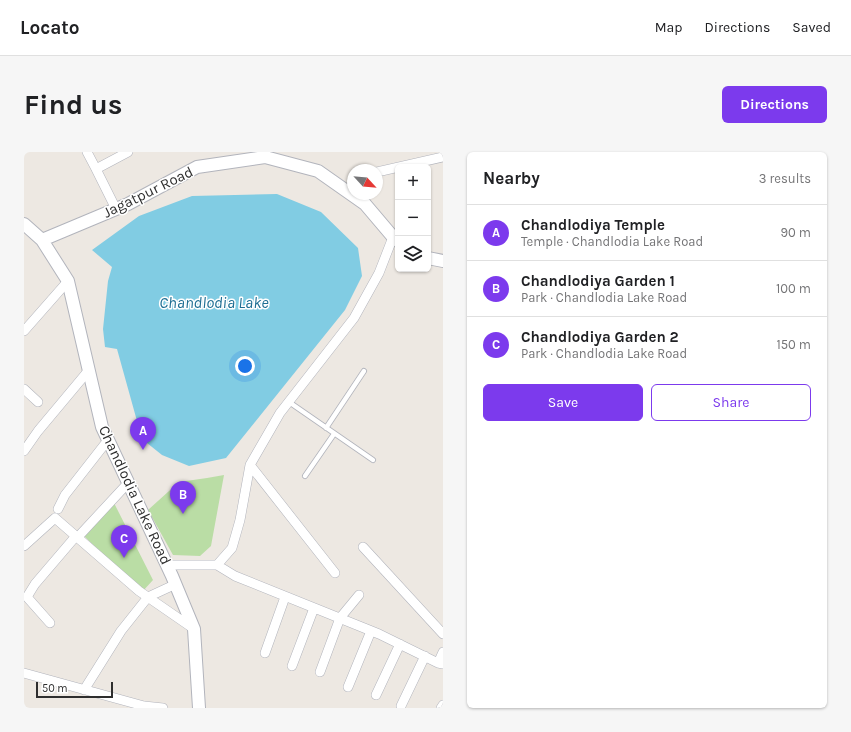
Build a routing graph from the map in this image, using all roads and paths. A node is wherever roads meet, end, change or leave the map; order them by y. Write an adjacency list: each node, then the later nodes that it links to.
1 (87, 152): 5 (street)
2 (128, 152): 5 (street)
3 (263, 155): 7 (street, Jagatpur Road); 9 (street, Jagatpur Road)
4 (443, 157): 6 (street)
5 (96, 169): 9 (street)
6 (383, 171)
7 (347, 187)
8 (361, 200): 11 (street, Jagatpur Road)
9 (116, 208): 12 (street, Jagatpur Road)
10 (24, 224): 12 (street)
11 (395, 238)
12 (42, 240): 16 (street, Chandlodia Lake Road)
13 (395, 241): 22 (street)
14 (431, 259): 15 (street)
15 (443, 261)
16 (68, 281): 17 (street); 18 (street, Chandlodia Lake Road)
17 (24, 331)
18 (89, 370): 25 (street, Chandlodia Lake Road); 26 (street)
19 (364, 371): 23 (lane)
20 (24, 389): 21 (street)
21 (38, 402)
22 (289, 402): 23 (lane); 28 (street)
23 (326, 428): 24 (lane)
24 (334, 434): 27 (lane); 29 (lane)
25 (108, 440): 30 (street, Chandlodia Lake Road); 31 (street)
26 (24, 451)
27 (373, 460)
28 (250, 465): 36 (street); 37 (street)
29 (305, 476)
30 (128, 482): 32 (street); 35 (street, Chandlodia Lake Road)
31 (58, 509)
32 (76, 537): 33 (street); 40 (street); 44 (street)
33 (24, 546)
34 (363, 547): 47 (street)
35 (167, 565): 36 (street); 38 (street, Chandlodia Lake Road)
36 (217, 565): 41 (street)
37 (335, 572)
38 (176, 584): 40 (street); 45 (street, Chandlodia Lake Road)
39 (359, 595): 43 (street)
40 (148, 597): 45 (street); 57 (street)
41 (285, 597): 42 (street); 50 (street)
42 (314, 608): 43 (street); 53 (street)
43 (340, 618): 46 (street); 54 (street)
44 (50, 623)
45 (194, 629): 62 (street, Chandlodia Lake Road)
46 (371, 631): 48 (street); 56 (street)
47 (443, 634)
48 (400, 644): 51 (street); 58 (street)
49 (443, 652): 52 (street)
50 (265, 653)
51 (425, 656): 52 (street); 60 (street)
52 (440, 663)
53 (292, 666)
54 (320, 672)
55 (24, 673): 57 (street)
56 (348, 687)
57 (84, 690): 61 (street)
58 (376, 695)
59 (443, 705): 63 (street)
60 (401, 706)
61 (163, 708)
62 (199, 708)
63 (441, 708)

